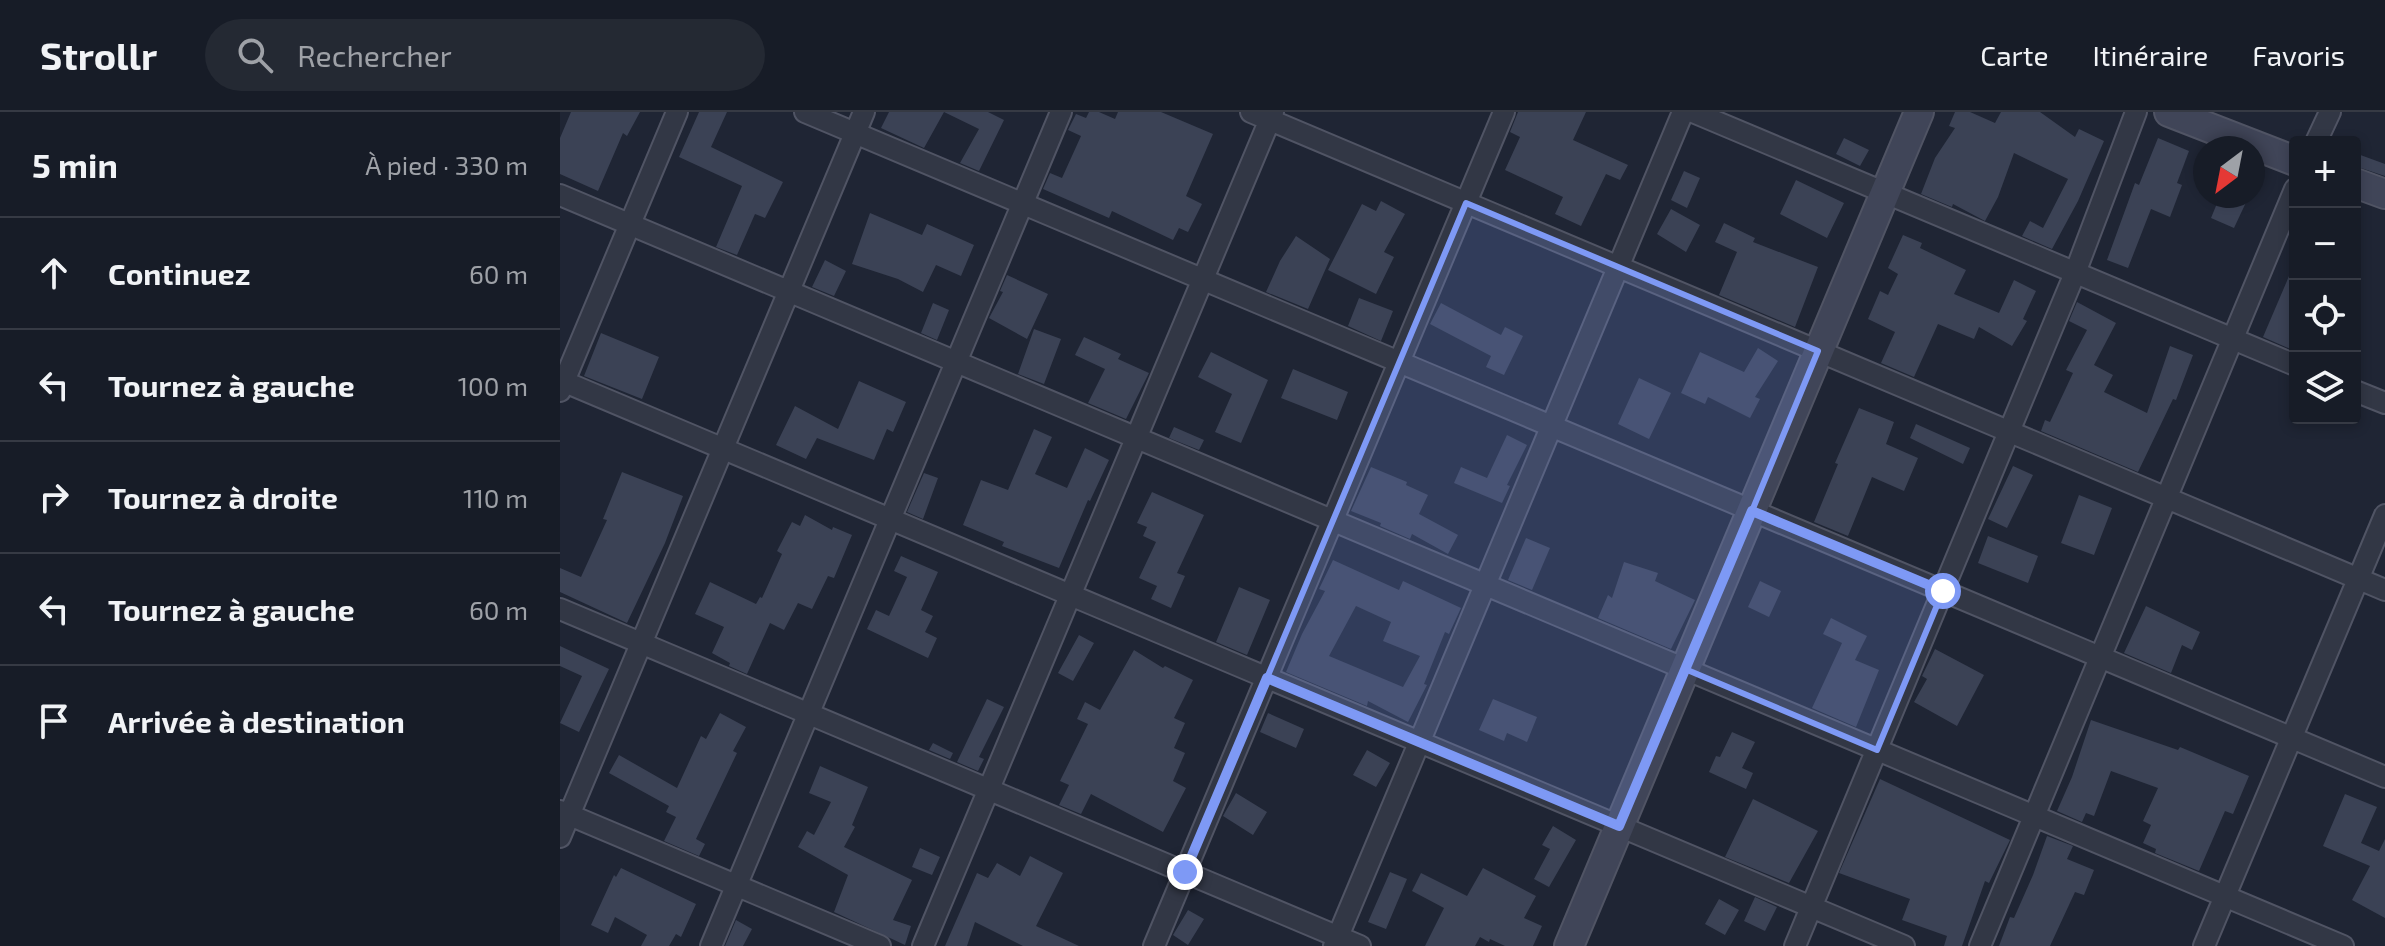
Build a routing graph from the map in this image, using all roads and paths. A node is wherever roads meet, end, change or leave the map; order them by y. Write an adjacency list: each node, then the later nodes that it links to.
1 (677, 112): 23 (street)
2 (805, 112): 13 (street)
3 (864, 112): 13 (street)
4 (1061, 112): 21 (street)
5 (1504, 112): 20 (street)
6 (1683, 112): 24 (street)
7 (1693, 112): 17 (street)
8 (1919, 112): 17 (main road)
9 (2136, 112): 25 (street)
10 (2169, 112): 15 (main road)
11 (2330, 112): 14 (street)
12 (1264, 115): 20 (street); 26 (street)
13 (855, 133): 21 (street); 27 (street)
14 (2319, 136)
15 (2289, 159)
16 (2361, 185): 18 (main road)
17 (1885, 193): 25 (street); 29 (main road)
18 (2385, 194)
19 (560, 195): 23 (street)
20 (1466, 203): 24 (street); 31 (street)
21 (1022, 204): 26 (street); 30 (street)
22 (2289, 204): 28 (street)
23 (630, 225): 27 (street); 33 (street)
24 (1619, 267): 29 (street); 36 (street)
25 (2075, 273): 28 (street); 37 (street)
26 (1203, 279): 31 (street); 38 (street)
27 (789, 291): 30 (street); 39 (street)
28 (2234, 340): 32 (street); 40 (street)
29 (1818, 351): 37 (street); 41 (main road)
30 (956, 362): 38 (street); 43 (street)
31 (1399, 362): 36 (street); 44 (street)
32 (2289, 363)
33 (561, 384): 39 (street)
34 (2361, 393): 35 (street)
35 (2385, 403)
36 (1551, 426): 41 (street); 46 (street)
37 (2009, 431): 40 (street); 48 (street)
38 (1136, 438): 44 (street); 49 (street)
39 (723, 448): 43 (street); 51 (street)
40 (2168, 498): 45 (street); 52 (street)
41 (1752, 511): 48 (street); 53 (main road)
42 (2385, 515): 45 (street)
43 (890, 519): 49 (street); 55 (street)
44 (1332, 520): 46 (street); 54 (street)
45 (2358, 579): 47 (street); 56 (street)
46 (1485, 585): 53 (street); 57 (street)
47 (2385, 590)
48 (1943, 591): 52 (street); 58 (street)
49 (1070, 595): 54 (street); 60 (street)
50 (560, 609): 51 (street)
51 (642, 643): 55 (street); 61 (street)
52 (2101, 658): 56 (street); 62 (street)
53 (1685, 669): 58 (street); 63 (main road)
54 (1267, 678): 57 (street); 65 (street)
55 (808, 713): 60 (street); 66 (street)
56 (2292, 738): 59 (street); 67 (street)
57 (1420, 742): 63 (street); 69 (street)
58 (1877, 750): 62 (street); 68 (street)
59 (2385, 777)
60 (989, 789): 65 (street); 72 (street)
61 (565, 813): 64 (street); 66 (street)
62 (2035, 816): 67 (street); 78 (street)
63 (1619, 826): 68 (street); 75 (main road)
64 (560, 837)
65 (1185, 872): 69 (street); 73 (street)
66 (736, 886): 70 (street); 71 (street)
67 (2225, 896): 79 (street); 80 (street)
68 (1811, 907): 76 (street); 77 (street)
69 (1336, 941): 74 (street)
70 (711, 946)
71 (880, 946)
72 (923, 946)
73 (1154, 946)
74 (1360, 946)
75 (1569, 946)
76 (1795, 946)
77 (1904, 946)
78 (1980, 946)
79 (2204, 946)
80 (2343, 946)

